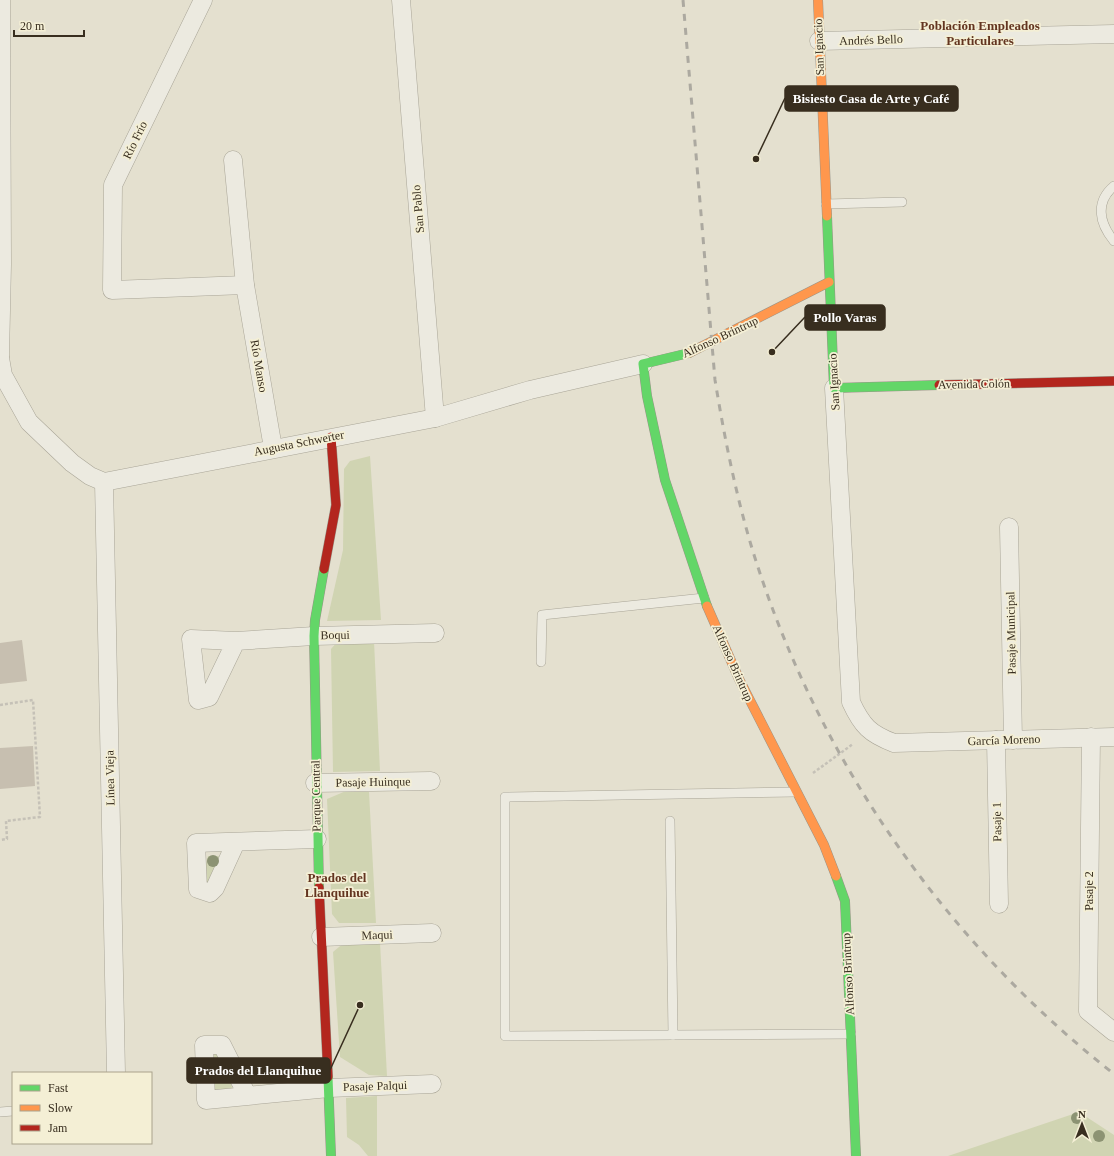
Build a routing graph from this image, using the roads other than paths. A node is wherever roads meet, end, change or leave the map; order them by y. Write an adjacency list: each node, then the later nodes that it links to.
1 (1, 0): 15 (street)
2 (203, 0): 13 (street, Río Frío)
3 (401, 0): 18 (street, San Pablo)
4 (818, 0): 6 (street, San Ignacio)
5 (1114, 34): 6 (street, Andrés Bello)
6 (819, 41): 10 (street, San Ignacio)
7 (233, 160): 13 (street, Río Manso)
8 (1114, 186): 11 (lane)
9 (902, 202): 10 (lane)
10 (826, 204): 12 (street, San Ignacio)
11 (1114, 241)
12 (829, 282): 14 (street, Alfonso Brintrup); 17 (street, San Ignacio)
13 (245, 285): 20 (street, Río Manso)
14 (643, 364): 18 (street, Augusta Schwerter); 23 (street, Alfonso Brintrup)
15 (1, 366): 21 (street)
16 (1114, 381): 17 (street, Avenida Colón)
17 (834, 388): 31 (street, San Ignacio)
18 (435, 418): 19 (street, Augusta Schwerter)
19 (331, 437): 20 (street, Augusta Schwerter); 25 (street, Parque Central)
20 (273, 448): 21 (street, Augusta Schwerter)
21 (104, 482): 44 (street, Línea Vieja)
22 (1009, 527): 30 (street, Pasaje Municipal)
23 (704, 598): 27 (lane); 34 (street, Alfonso Brintrup)
24 (435, 633): 25 (street, Boqui)
25 (314, 636): 26 (street, Boqui); 33 (street, Parque Central)
26 (236, 641)
27 (541, 662)
28 (1091, 737): 29 (street, García Moreno); 30 (street, García Moreno); 41 (street, Pasaje 2)
29 (1114, 737)
30 (1004, 740): 31 (street, García Moreno); 38 (street, Pasaje 1)
31 (894, 743)
32 (431, 782): 33 (street, Pasaje Huinque)
33 (316, 783): 36 (street, Parque Central)
34 (795, 789): 42 (street, Alfonso Brintrup); 43 (lane)
35 (670, 821): 43 (lane)
36 (317, 839): 37 (street); 40 (street, Parque Central)
37 (236, 842)
38 (999, 904)
39 (432, 933): 40 (street, Maqui)
40 (321, 937): 46 (street, Parque Central)
41 (1114, 1032)
42 (851, 1034): 43 (lane); 51 (street, Alfonso Brintrup)
43 (673, 1035)
44 (116, 1072)
45 (432, 1084): 46 (street, Pasaje Palqui)
46 (329, 1088): 47 (street, Pasaje Palqui); 50 (street, Parque Central)
47 (247, 1095)
48 (12, 1111): 49 (lane)
49 (0, 1112)
50 (331, 1156)
51 (856, 1156)

